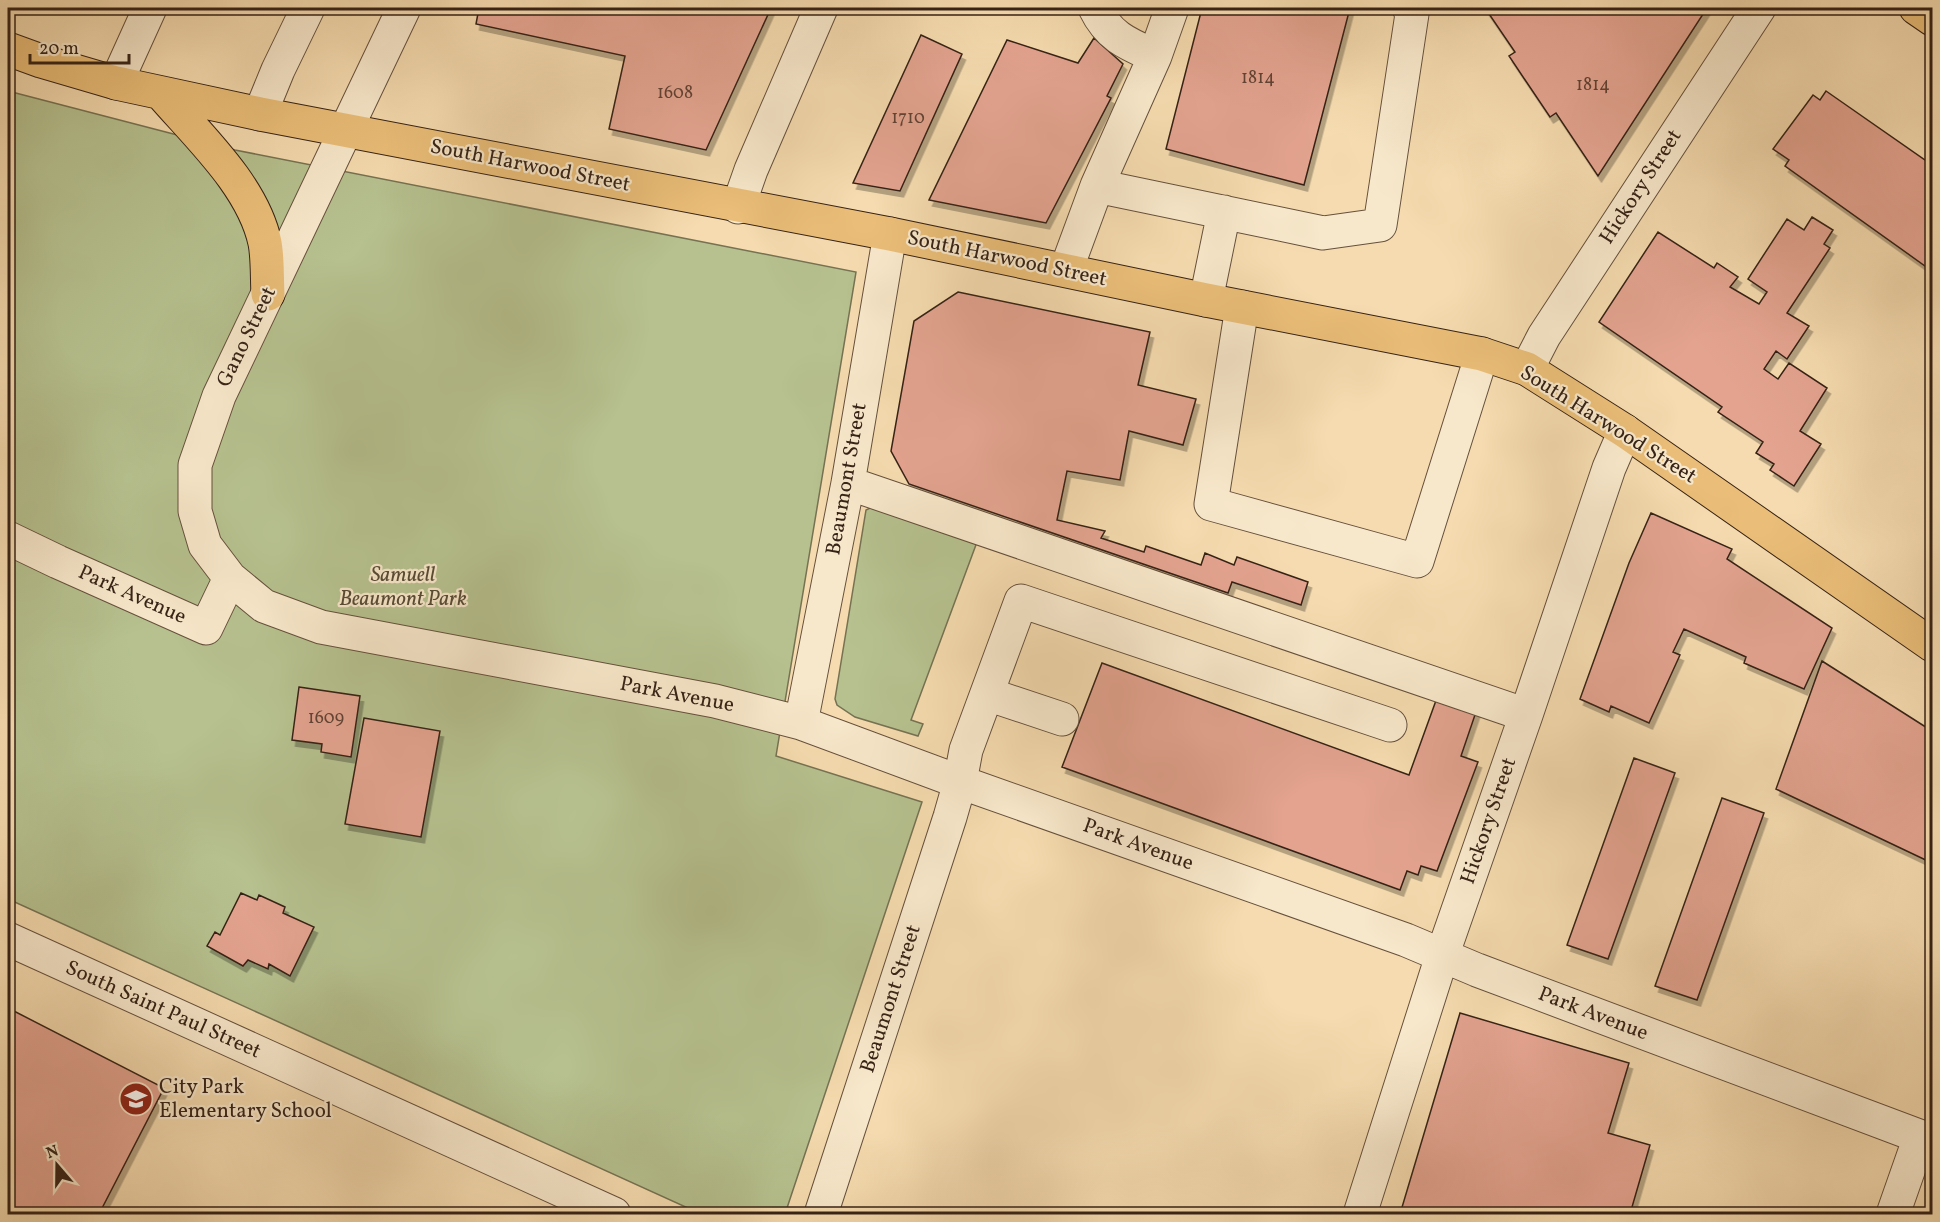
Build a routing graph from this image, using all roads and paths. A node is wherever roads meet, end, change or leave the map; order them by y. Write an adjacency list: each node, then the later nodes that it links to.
1 (150, 8): 13 (street)
2 (308, 8): 15 (street)
3 (404, 8): 16 (street, Gano Street)
4 (821, 8): 18 (street)
5 (1095, 8): 12 (street)
6 (1172, 8): 12 (street)
7 (1408, 8): 19 (street)
8 (1759, 8): 26 (street, Hickory Street)
9 (1916, 8): 10 (main road)
10 (1932, 19)
11 (8, 49): 13 (main road, South Harwood Street)
12 (1155, 56): 17 (street)
13 (116, 83): 14 (main road, South Harwood Street)
14 (161, 93): 15 (main road, South Harwood Street); 22 (main road)
15 (260, 114): 16 (main road, South Harwood Street)
16 (345, 129): 18 (main road, South Harwood Street); 22 (street, Gano Street)
17 (1097, 186): 19 (street); 21 (street)
18 (738, 207): 20 (main road, South Harwood Street)
19 (1224, 212): 23 (street)
20 (890, 234): 21 (main road, South Harwood Street); 28 (street, Beaumont Street)
21 (1066, 270): 23 (main road, South Harwood Street)
22 (268, 294): 30 (street, Gano Street)
23 (1206, 300): 24 (main road, South Harwood Street)
24 (1242, 307): 25 (main road, South Harwood Street); 25 (street)
25 (1482, 354): 26 (main road, South Harwood Street)
26 (1527, 369): 27 (main road, South Harwood Street)
27 (1625, 431): 32 (main road, South Harwood Street); 34 (street, Hickory Street)
28 (848, 483): 34 (street); 36 (street, Beaumont Street)
29 (8, 538): 30 (street, Park Avenue)
30 (230, 578): 31 (street, Gano Street)
31 (321, 627): 36 (street, Park Avenue)
32 (1932, 645)
33 (987, 694): 35 (street); 37 (street, Beaumont Street); 38 (street, Beaumont Street)
34 (1526, 715): 40 (street, Hickory Street)
35 (1062, 719)
36 (801, 723): 38 (street, Park Avenue)
37 (1390, 725)
38 (960, 782): 40 (street, Park Avenue); 43 (street, Beaumont Street)
39 (8, 939): 42 (street, South Saint Paul Street)
40 (1442, 956): 41 (street, Park Avenue); 44 (street, Hickory Street)
41 (1926, 1139): 45 (street)
42 (614, 1215)
43 (821, 1215)
44 (1359, 1215)
45 (1893, 1215)

